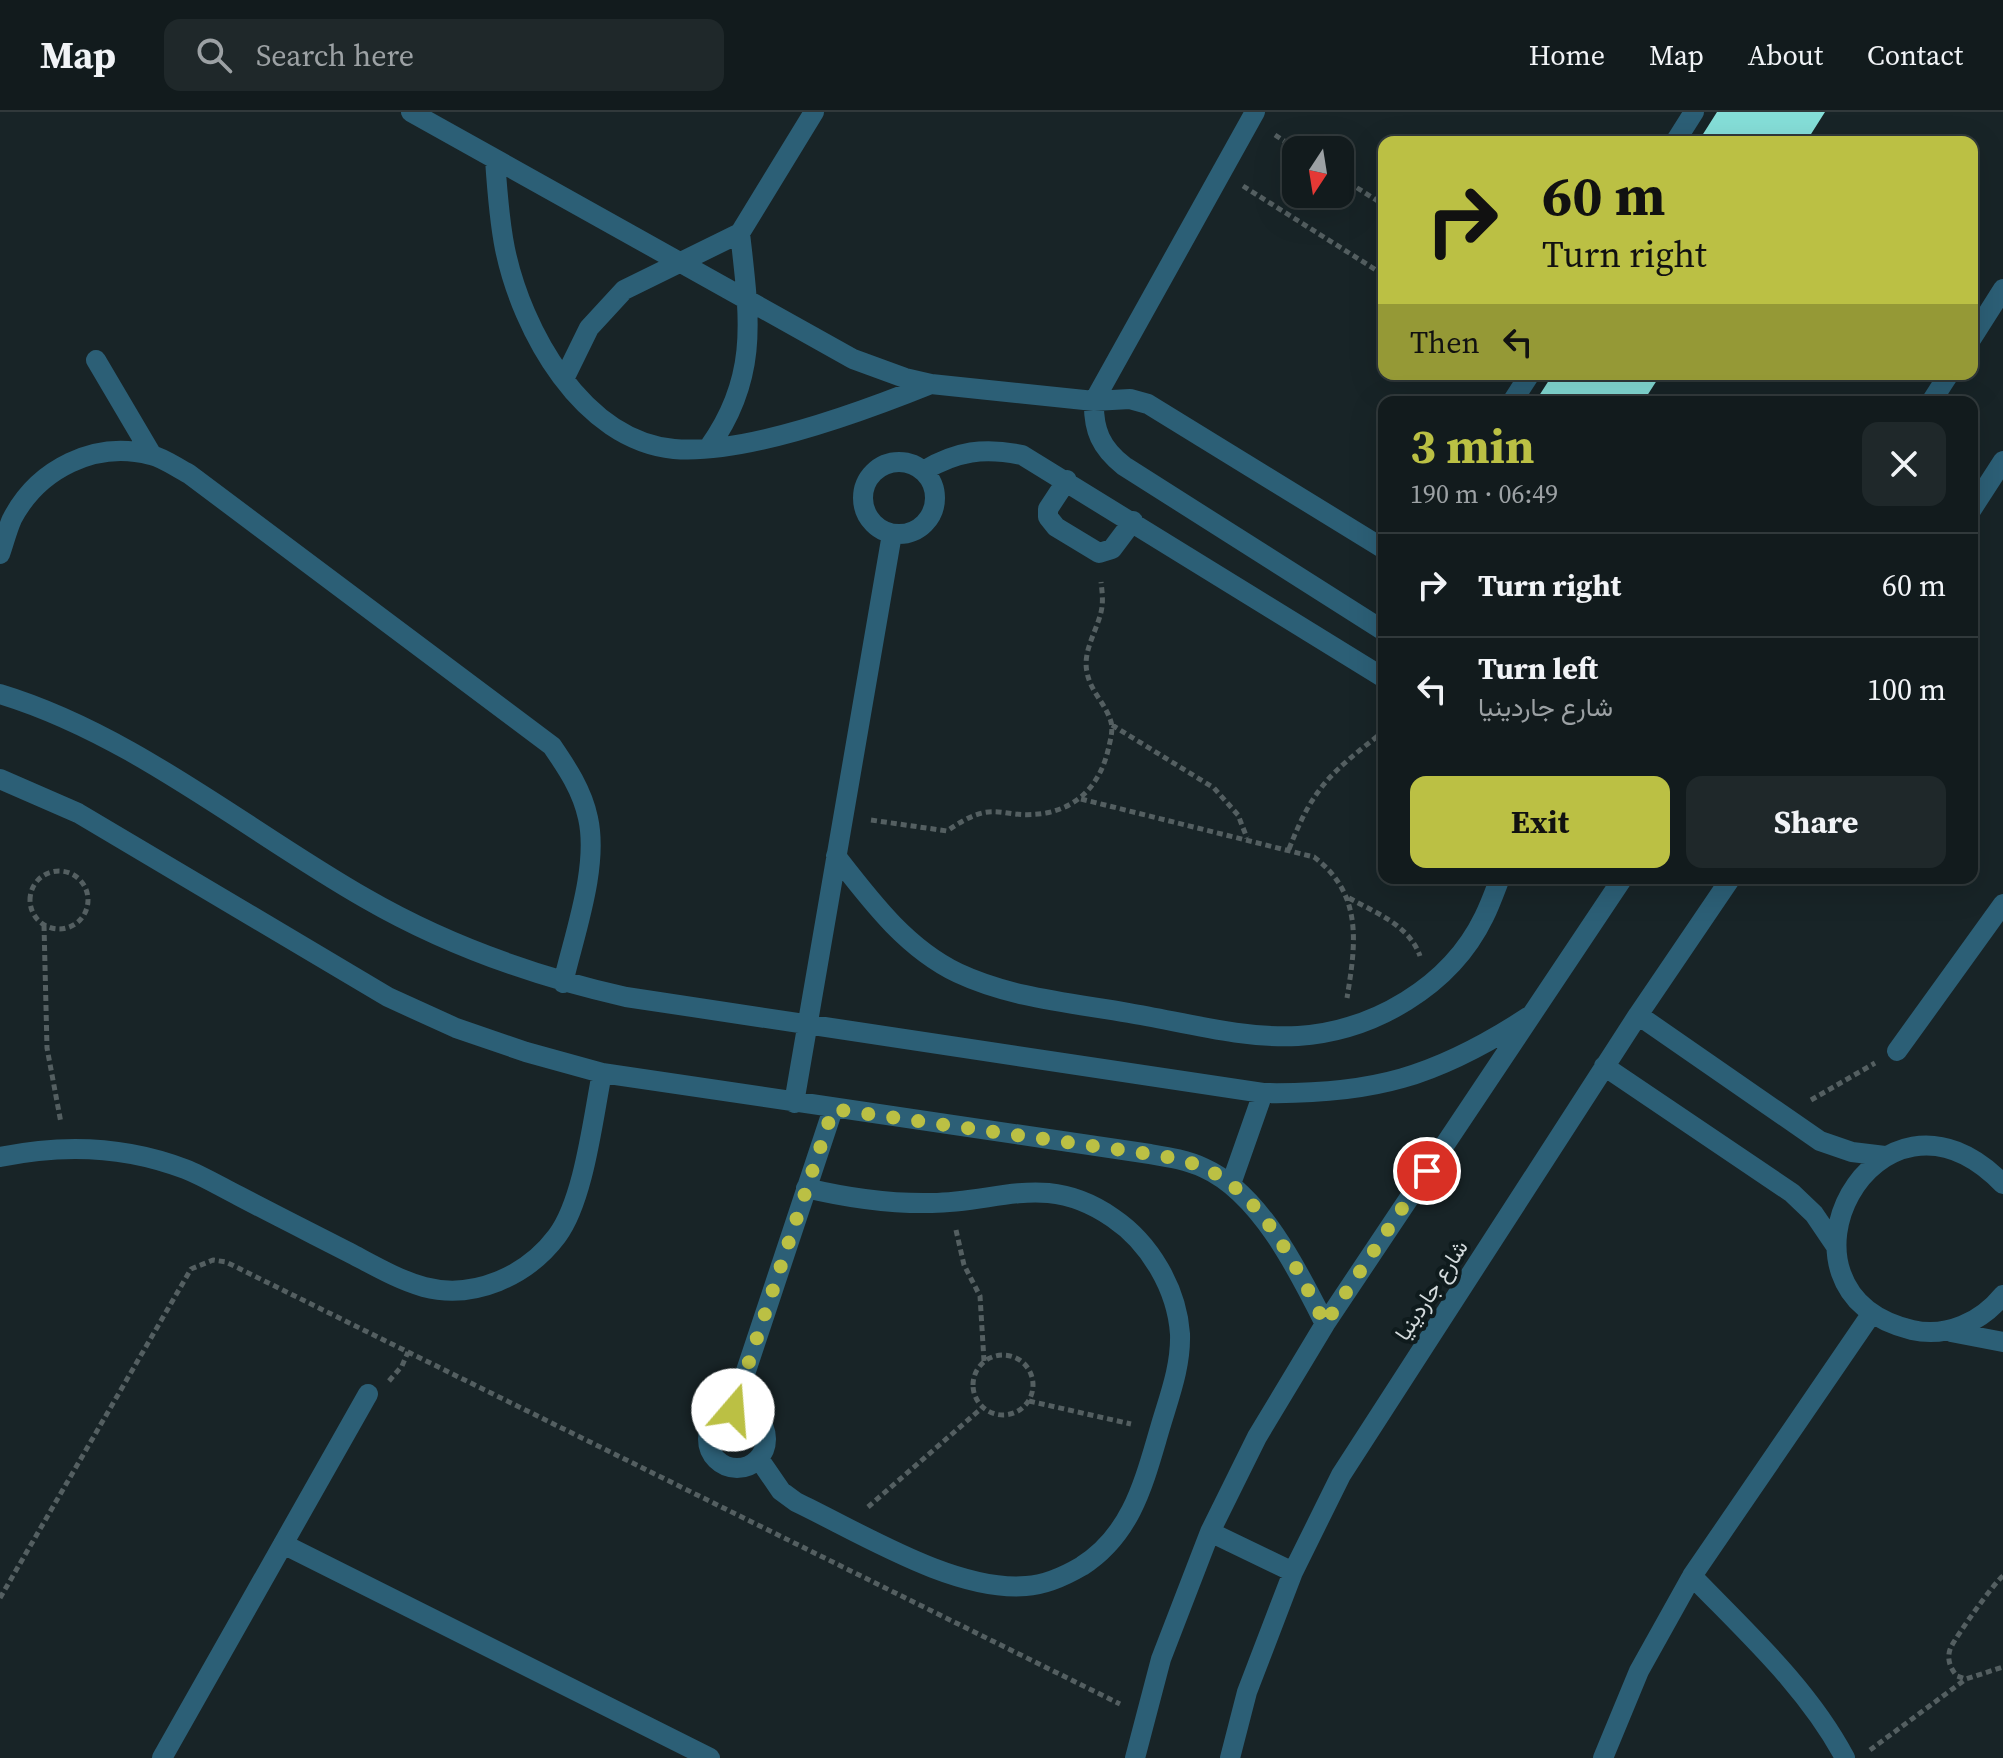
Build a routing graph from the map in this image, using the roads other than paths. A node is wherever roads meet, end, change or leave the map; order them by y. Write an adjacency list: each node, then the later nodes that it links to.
1 (411, 112): 6 (street)
2 (814, 112): 7 (street)
3 (1255, 112): 15 (street)
4 (1694, 112): 5 (street)
5 (1679, 136)
6 (495, 159): 8 (street); 13 (street)
7 (740, 233): 8 (street); 10 (street)
8 (678, 263): 10 (street); 13 (street)
9 (2003, 289): 11 (street)
10 (748, 302): 14 (street); 16 (street)
11 (1978, 329)
12 (96, 360): 17 (street)
13 (564, 379): 16 (street)
14 (931, 384): 15 (street); 16 (street)
15 (1094, 401): 24 (street); 26 (street)
16 (709, 447)
17 (152, 455): 25 (street); 35 (street)
18 (2003, 461): 21 (street)
19 (923, 471): 20 (street); 23 (street); 23 (street)
20 (1067, 480): 22 (street); 22 (street)
21 (1978, 500)
22 (1133, 521): 27 (street)
23 (892, 534): 30 (street)
24 (1378, 545)
25 (0, 554)
26 (1378, 620)
27 (1378, 674)
28 (0, 694): 35 (street)
29 (0, 779): 41 (street)
30 (836, 856): 31 (street); 38 (street)
31 (1498, 884)
32 (1619, 884): 37 (street)
33 (1727, 884): 36 (street, شارع جاردينيا)
34 (2003, 904): 39 (street)
35 (563, 983): 38 (street)
36 (1638, 1015): 40 (street, شارع جاردينيا); 45 (street)
37 (1528, 1017): 42 (street); 53 (street)
38 (809, 1026): 42 (street); 43 (street)
39 (1897, 1051)
40 (1604, 1066): 50 (street); 61 (street, شارع جاردينيا)
41 (602, 1073): 43 (street); 46 (street)
42 (1263, 1093): 47 (street)
43 (794, 1103): 44 (street)
44 (833, 1109): 47 (street); 49 (street)
45 (1885, 1156): 48 (street); 50 (street)
46 (0, 1157)
47 (1231, 1184): 53 (street)
48 (2003, 1184)
49 (806, 1188): 57 (street); 58 (street)
50 (1835, 1245): 52 (street)
51 (2003, 1295): 54 (street)
52 (1872, 1313): 54 (street); 62 (street)
53 (1325, 1324): 59 (street)
54 (1947, 1331): 55 (street)
55 (2003, 1342)
56 (368, 1394): 60 (street)
57 (733, 1410): 58 (street); 58 (street)
58 (759, 1459)
59 (1210, 1532): 61 (street); 65 (street)
60 (283, 1544): 63 (street); 64 (street)
61 (1293, 1572): 66 (street, شارع جاردينيا)
62 (1692, 1576): 67 (street); 68 (street)
63 (162, 1758)
64 (710, 1758)
65 (1135, 1758)
66 (1230, 1758)
67 (1603, 1758)
68 (1845, 1758)

